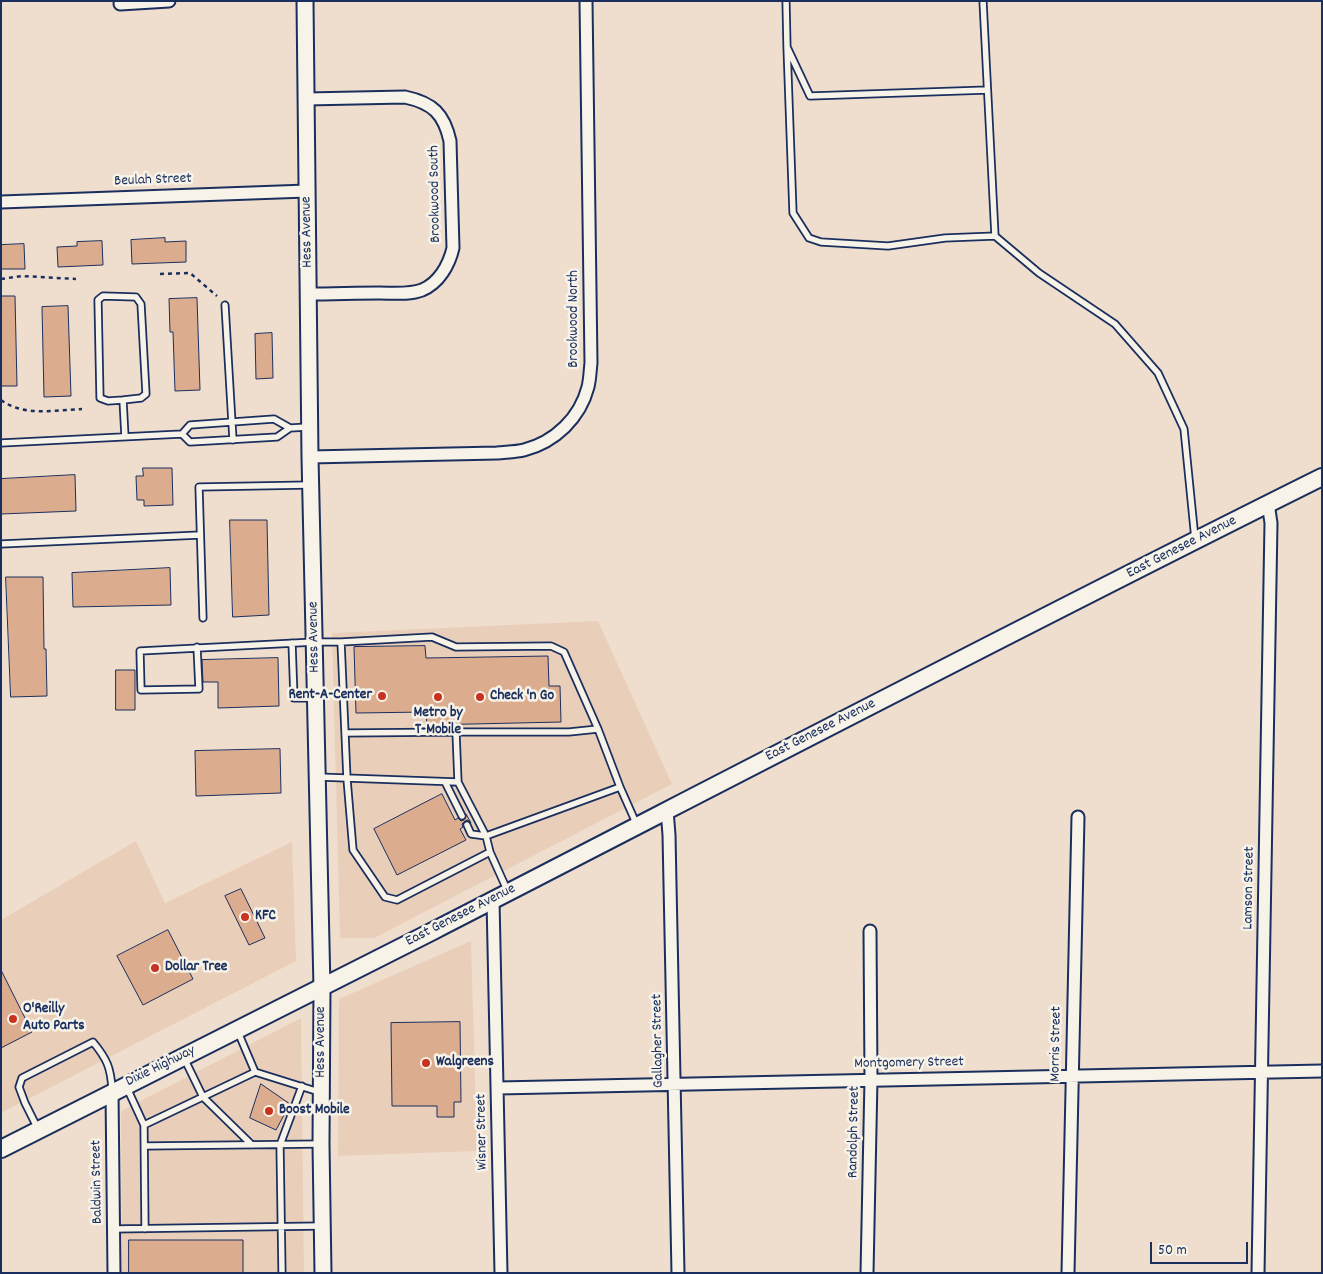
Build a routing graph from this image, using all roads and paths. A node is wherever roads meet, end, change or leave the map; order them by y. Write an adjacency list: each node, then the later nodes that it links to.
1 (169, 1): 6 (street)
2 (305, 1): 9 (street, Hess Avenue)
3 (586, 1): 29 (street, Brookwood North)
4 (786, 1): 7 (lane)
5 (982, 1): 8 (lane)
6 (120, 4)
7 (786, 48): 8 (lane); 12 (lane)
8 (987, 90): 12 (lane)
9 (306, 99): 10 (street, Hess Avenue); 16 (street, Brookwood South)
10 (307, 191): 11 (street, Beulah Street); 16 (street, Hess Avenue)
11 (1, 202)
12 (995, 236): 34 (lane)
13 (160, 274): 17 (path)
14 (1, 279): 15 (path)
15 (76, 279)
16 (309, 294): 23 (street, Hess Avenue)
17 (217, 296)
18 (225, 306): 22 (lane)
19 (1, 400): 21 (path)
20 (123, 400): 20 (lane); 26 (lane)
21 (82, 409)
22 (232, 422): 24 (lane); 25 (lane); 27 (lane)
23 (310, 427): 24 (lane); 29 (street, Hess Avenue)
24 (290, 428): 27 (lane)
25 (182, 434): 26 (lane); 27 (lane)
26 (124, 437): 28 (lane)
27 (233, 440)
28 (1, 443)
29 (310, 457): 31 (street, Hess Avenue)
30 (1322, 477): 32 (main road, East Genesee Avenue)
31 (311, 485): 33 (lane); 37 (street, Hess Avenue)
32 (1268, 504): 34 (main road, East Genesee Avenue); 65 (street, Lamson Street)
33 (200, 535): 35 (lane); 36 (lane)
34 (1195, 541): 50 (main road, East Genesee Avenue)
35 (1, 544)
36 (204, 618)
37 (315, 642): 38 (lane); 39 (lane); 41 (street, Hess Avenue)
38 (341, 642): 42 (lane); 44 (lane)
39 (292, 643): 40 (lane); 41 (lane)
40 (198, 647): 40 (lane)
41 (316, 698): 45 (street, Hess Avenue)
42 (598, 730): 43 (lane); 49 (lane)
43 (456, 732): 44 (lane); 48 (lane)
44 (346, 733): 46 (lane)
45 (317, 777): 46 (lane); 60 (street, Hess Avenue)
46 (347, 779): 47 (lane); 56 (lane)
47 (445, 782): 48 (lane); 51 (lane)
48 (458, 782): 55 (lane)
49 (620, 787): 54 (lane); 55 (lane)
50 (667, 810): 54 (main road, East Genesee Avenue); 68 (street, Gallagher Street)
51 (462, 816)
52 (1078, 817): 66 (street, Morris Street)
53 (467, 825): 55 (lane)
54 (637, 825): 57 (main road, East Genesee Avenue)
55 (486, 836): 56 (lane)
56 (490, 852): 57 (lane)
57 (508, 892): 58 (main road, East Genesee Avenue)
58 (493, 900): 60 (main road, East Genesee Avenue); 71 (street, Wisner Street)
59 (870, 931): 67 (street, Randolph Street)
60 (322, 988): 61 (main road, Dixie Highway); 72 (street, Hess Avenue)
61 (237, 1030): 62 (main road, Dixie Highway); 64 (lane)
62 (184, 1056): 70 (main road, Dixie Highway); 73 (lane)
63 (1322, 1071): 65 (street, Montgomery Street)
64 (255, 1072): 69 (lane); 73 (lane)
65 (1261, 1072): 66 (street, Montgomery Street); 92 (street, Lamson Street)
66 (1072, 1076): 67 (street, Montgomery Street); 91 (street, Morris Street)
67 (871, 1079): 68 (street, Montgomery Street); 90 (street, Randolph Street)
68 (674, 1084): 71 (street, Montgomery Street); 89 (street, Gallagher Street)
69 (302, 1086): 72 (lane); 78 (lane)
70 (119, 1088): 74 (lane); 75 (main road, Dixie Highway); 75 (lane); 83 (street, Baldwin Street)
71 (498, 1088): 88 (street, Wisner Street)
72 (321, 1092): 76 (street, Hess Avenue)
73 (203, 1097): 74 (lane); 80 (lane)
74 (144, 1125): 79 (lane)
75 (39, 1130): 77 (main road, Dixie Highway)
76 (321, 1144): 78 (lane); 81 (street, Hess Avenue)
77 (3, 1145)
78 (280, 1145): 80 (lane); 82 (lane)
79 (145, 1146): 80 (lane); 84 (lane)
80 (252, 1146)
81 (323, 1226): 82 (lane); 87 (street, Hess Avenue)
82 (280, 1228): 84 (lane); 86 (lane)
83 (113, 1229): 84 (lane); 85 (street, Baldwin Street)
84 (145, 1229)
85 (114, 1273)
86 (282, 1273)
87 (323, 1273)
88 (501, 1273)
89 (678, 1273)
90 (868, 1273)
91 (1068, 1273)
92 (1258, 1273)

